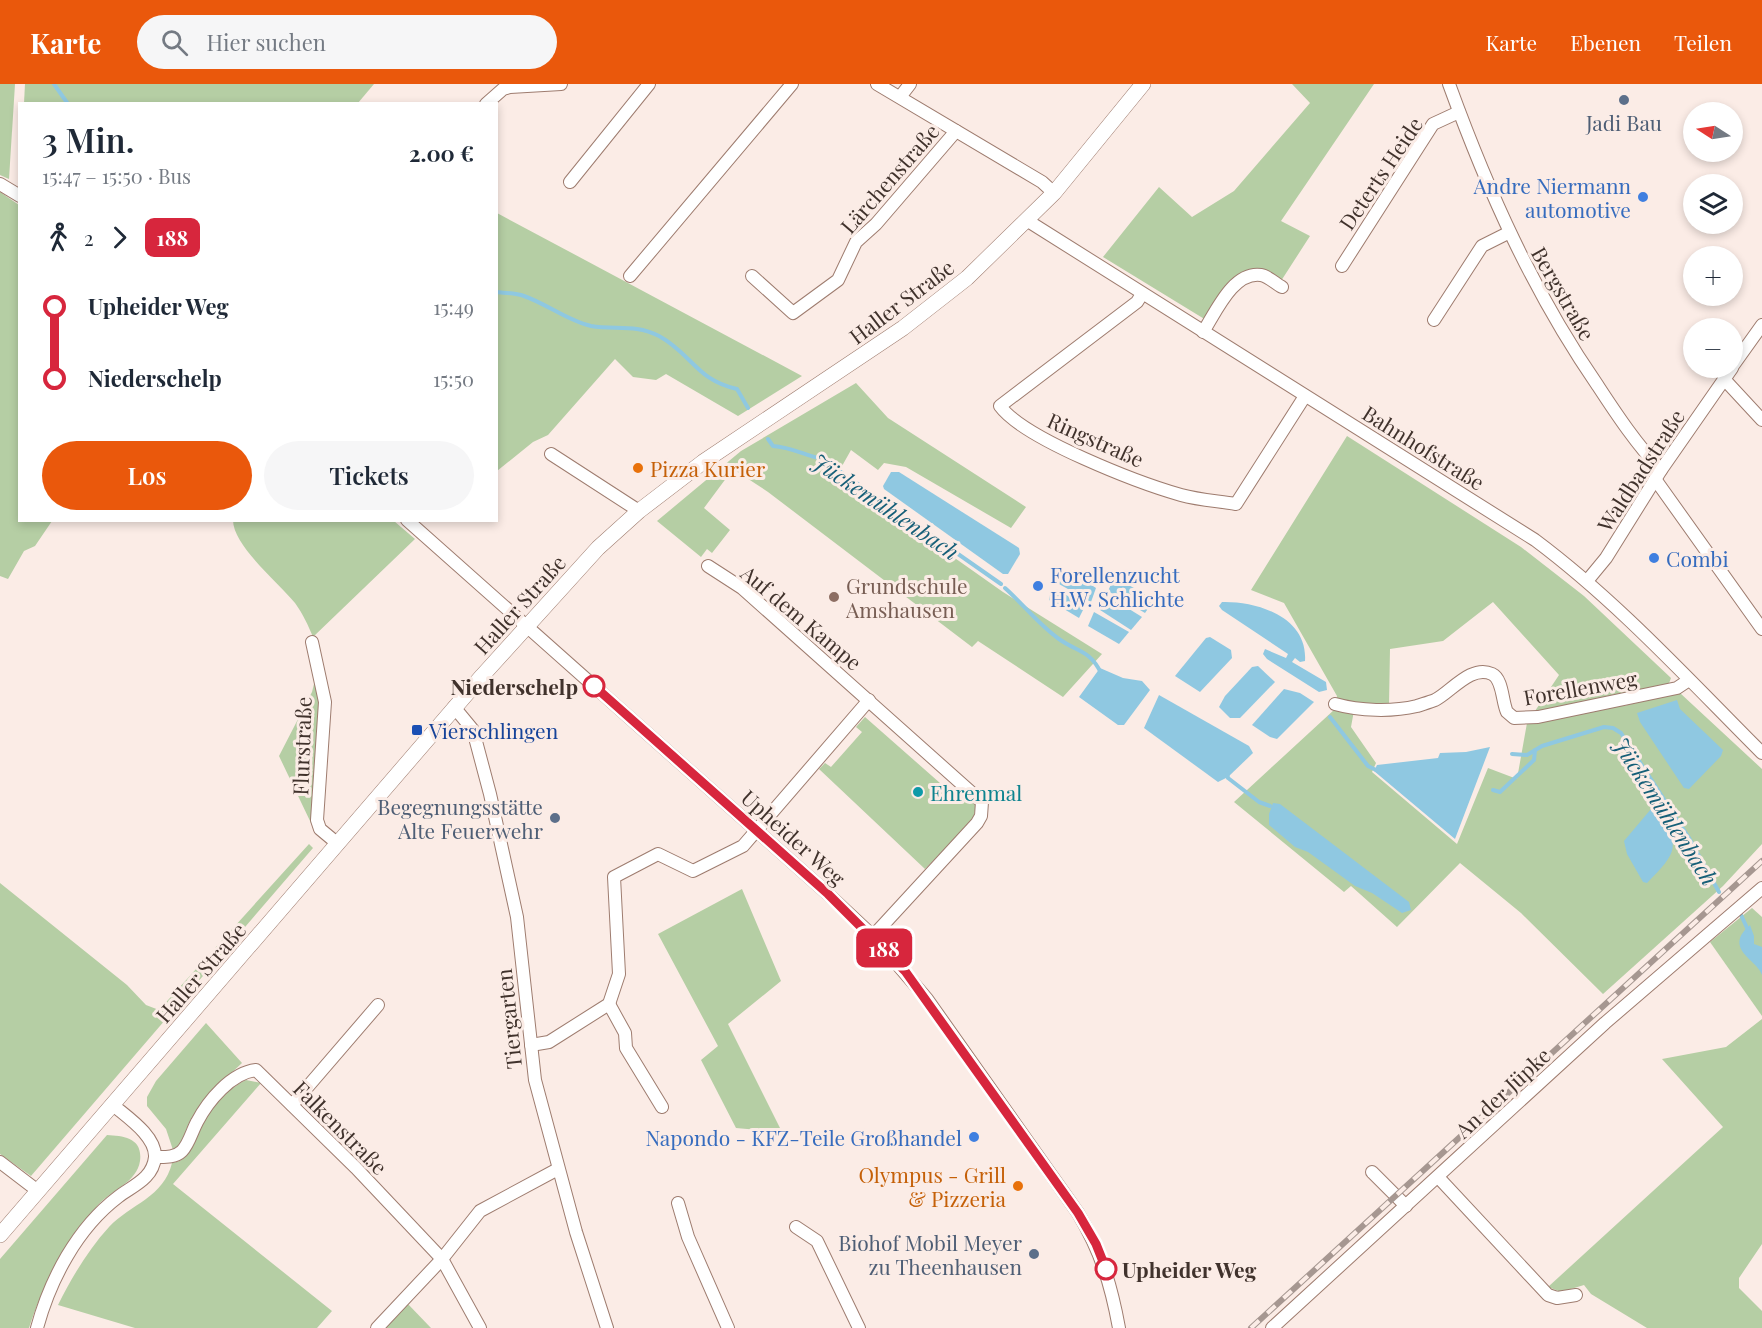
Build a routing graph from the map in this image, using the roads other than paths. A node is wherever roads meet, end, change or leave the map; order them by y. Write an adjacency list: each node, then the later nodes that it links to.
1 (561, 84): 9 (street)
2 (649, 84): 12 (street)
3 (792, 84): 19 (street)
4 (877, 84): 8 (street)
5 (910, 84): 8 (street)
6 (1143, 84): 14 (main road, Haller Straße)
7 (1449, 84): 10 (street, Bergstraße)
8 (900, 97): 11 (street)
9 (488, 102)
10 (1459, 112): 17 (street, Bergstraße); 18 (street, Deterts Heide)
11 (956, 131): 14 (street); 20 (street, Lärchenstraße)
12 (570, 182)
13 (0, 184): 15 (street)
14 (1054, 193): 16 (main road, Haller Straße)
15 (18, 195)
16 (1028, 221): 22 (street, Bahnhofstraße); 32 (main road, Haller Straße)
17 (1508, 233): 23 (street); 31 (street, Bergstraße)
18 (1342, 266)
19 (630, 276)
20 (752, 276)
21 (1282, 287): 25 (street)
22 (1143, 294): 25 (street, Bahnhofstraße); 28 (street, Ringstraße)
23 (1434, 320)
24 (1762, 325): 26 (street, Waldbadstraße)
25 (1203, 332): 28 (street, Bahnhofstraße)
26 (1743, 352)
27 (1724, 379): 29 (street); 31 (street, Waldbadstraße)
28 (1305, 396): 35 (street, Bahnhofstraße)
29 (1762, 420)
30 (551, 454): 32 (street)
31 (1658, 475): 35 (street, Waldbadstraße); 37 (street, Bergstraße)
32 (639, 511): 36 (main road, Haller Straße)
33 (409, 522): 36 (street, Upheider Weg)
34 (708, 566): 40 (street, Auf dem Kampe)
35 (1587, 581): 39 (street, Bahnhofstraße)
36 (526, 626): 42 (main road, Haller Straße); 44 (street, Upheider Weg)
37 (1762, 629)
38 (312, 642): 45 (street, Flurstraße)
39 (1689, 680): 41 (street, Forellenweg); 43 (street, Bahnhofstraße)
40 (869, 700): 44 (street, Auf dem Kampe); 47 (street, Auf dem Kampe)
41 (1335, 704)
42 (454, 707): 45 (main road, Haller Straße); 50 (street, Tiergarten)
43 (1762, 753)
44 (756, 830): 47 (street, Upheider Weg); 48 (street, Auf dem Kampe)
45 (338, 844): 51 (main road, Haller Straße)
46 (1762, 888): 58 (street, An der Jüpke)
47 (873, 936): 72 (street, Upheider Weg)
48 (609, 1004): 50 (street); 53 (street)
49 (378, 1005): 52 (street)
50 (531, 1045): 56 (street, Tiergarten)
51 (113, 1105): 54 (street); 59 (main road, Haller Straße)
52 (292, 1106): 54 (street, Falkenstraße); 64 (street, Falkenstraße)
53 (662, 1107)
54 (155, 1157): 66 (street)
55 (0, 1162): 59 (street)
56 (558, 1169): 64 (street); 69 (street, Tiergarten)
57 (1372, 1172): 61 (street)
58 (1438, 1177): 61 (street, An der Jüpke); 65 (street)
59 (38, 1191): 63 (main road, Haller Straße)
60 (678, 1203): 70 (street)
61 (1406, 1206): 73 (street, An der Jüpke)
62 (796, 1227): 71 (street)
63 (0, 1235)
64 (442, 1259): 67 (street); 68 (street, Falkenstraße)
65 (1576, 1295)
66 (37, 1328)
67 (376, 1328)
68 (480, 1328)
69 (607, 1328)
70 (728, 1328)
71 (859, 1328)
72 (1119, 1328)
73 (1272, 1328)

